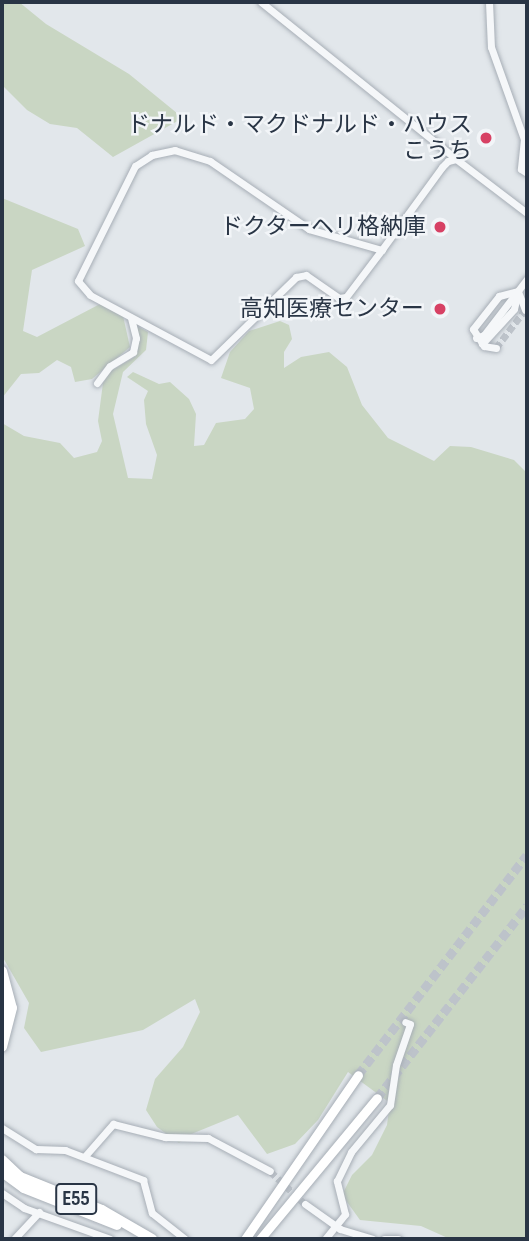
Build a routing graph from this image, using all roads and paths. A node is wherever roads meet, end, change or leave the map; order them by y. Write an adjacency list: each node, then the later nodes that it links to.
1 (261, 2): 3 (street)
2 (489, 2): 4 (street)
3 (457, 159): 5 (street); 6 (street)
4 (527, 173)
5 (527, 213)
6 (382, 250): 10 (street); 10 (street)
7 (527, 279): 8 (street)
8 (517, 290): 9 (street); 11 (street); 11 (street)
9 (525, 310)
10 (131, 318): 13 (street)
11 (479, 341): 12 (street)
12 (496, 348)
13 (97, 383)
14 (2, 971): 18 (highway)
15 (2, 992): 17 (highway)
16 (404, 1022): 29 (street)
17 (2, 1026)
18 (2, 1047)
19 (358, 1075): 35 (main road)
20 (377, 1098): 36 (main road)
21 (2, 1128): 22 (street)
22 (85, 1156): 25 (street); 34 (street)
23 (2, 1160): 33 (highway, E55)
24 (2, 1171): 32 (highway, E55)
25 (270, 1171)
26 (2, 1193): 28 (street)
27 (305, 1204): 29 (street)
28 (38, 1212): 30 (street); 31 (street)
29 (336, 1226): 37 (street); 38 (street)
30 (14, 1239)
31 (110, 1239)
32 (142, 1239)
33 (152, 1239)
34 (185, 1239)
35 (245, 1239)
36 (260, 1239)
37 (325, 1239)
38 (372, 1239)
39 (384, 1239): 40 (street)
40 (398, 1239)

